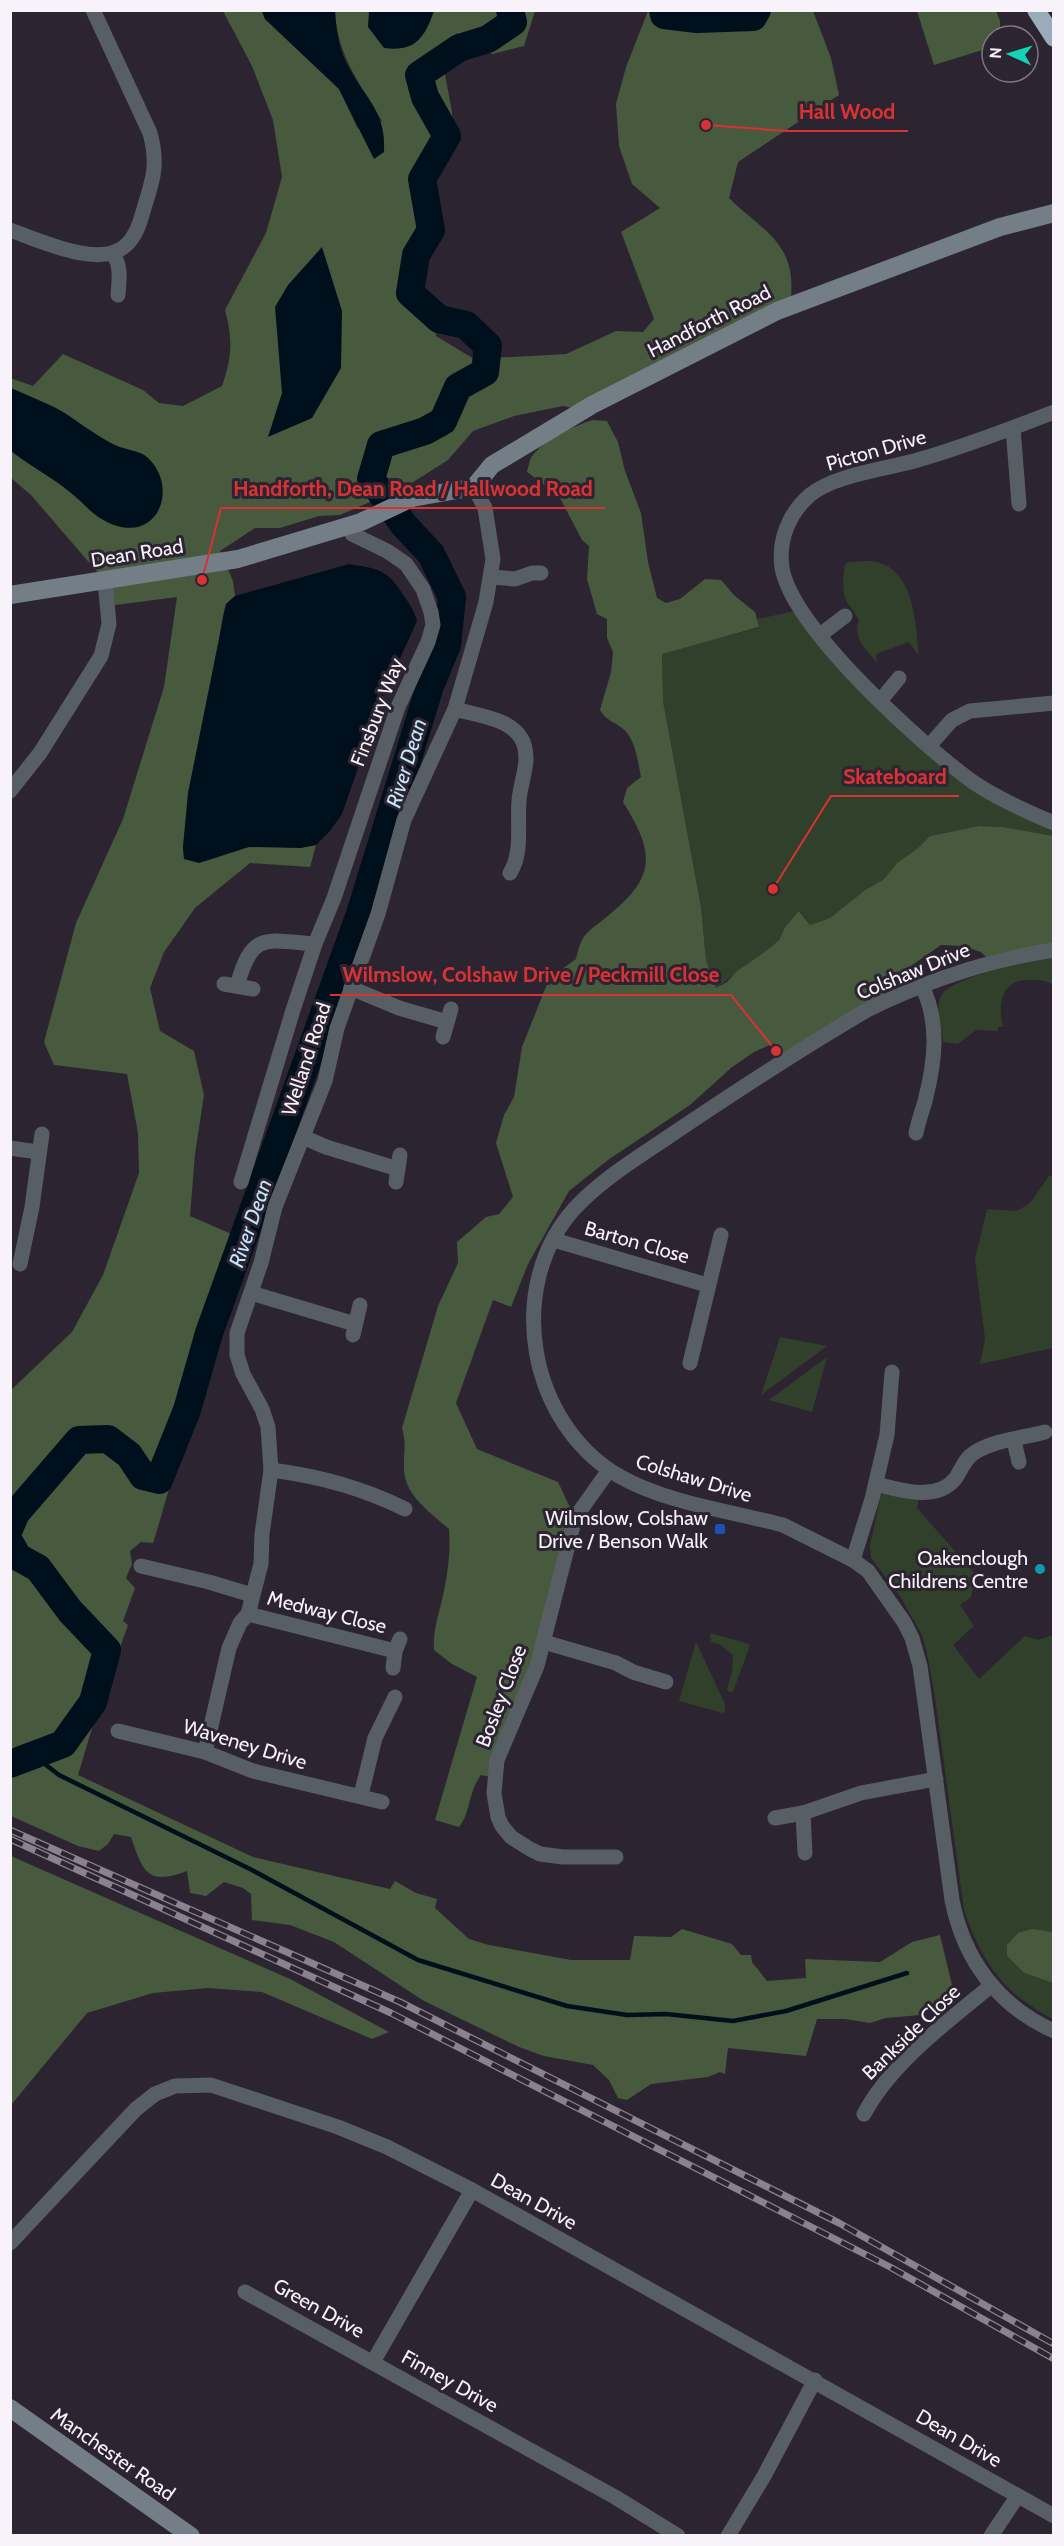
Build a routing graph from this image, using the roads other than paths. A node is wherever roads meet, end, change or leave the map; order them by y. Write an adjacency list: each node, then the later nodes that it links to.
1 (93, 10): 6 (street)
2 (1036, 10): 3 (highway)
3 (1053, 38)
4 (1053, 213): 10 (main road, Handforth Road)
5 (10, 230): 6 (street)
6 (112, 253): 7 (street)
7 (118, 295)
8 (1053, 412): 9 (street, Picton Drive)
9 (1013, 428): 11 (street); 18 (street, Picton Drive)
10 (474, 487): 12 (main road, Dean Road); 14 (street, Welland Road)
11 (1019, 504)
12 (355, 524): 15 (main road, Dean Road); 27 (street, Finsbury Way)
13 (541, 573): 14 (street)
14 (492, 578): 22 (street, Welland Road)
15 (105, 581): 16 (main road, Dean Road); 24 (street)
16 (10, 595)
17 (845, 616): 18 (street)
18 (820, 636): 20 (street, Picton Drive)
19 (899, 678): 20 (street)
20 (880, 701): 23 (street, Picton Drive)
21 (1053, 703): 23 (street)
22 (455, 709): 26 (street); 30 (street, Welland Road)
23 (929, 746): 25 (street, Picton Drive)
24 (11, 791)
25 (1053, 823)
26 (510, 873)
27 (315, 944): 31 (street); 39 (street, Finsbury Way)
28 (1053, 950): 29 (street, Colshaw Drive)
29 (922, 986): 33 (street); 41 (street, Colshaw Drive)
30 (351, 988): 32 (street); 35 (street, Welland Road)
31 (253, 989)
32 (447, 1023)
33 (916, 1133)
34 (42, 1134): 37 (street)
35 (303, 1137): 38 (street); 44 (street, Welland Road)
36 (10, 1148): 37 (street)
37 (38, 1152): 42 (street)
38 (398, 1168)
39 (241, 1182)
40 (721, 1235): 43 (street, Barton Close)
41 (554, 1240): 43 (street, Barton Close); 52 (street, Colshaw Drive)
42 (20, 1264)
43 (707, 1285): 46 (street, Barton Close)
44 (251, 1293): 45 (street); 51 (street, Welland Road)
45 (360, 1305)
46 (690, 1363)
47 (892, 1372): 53 (street)
48 (1045, 1432): 49 (street)
49 (1014, 1441): 50 (street); 53 (street)
50 (1019, 1462)
51 (271, 1470): 54 (street); 57 (street, Welland Road)
52 (609, 1470): 55 (street, Colshaw Drive); 59 (street, Bosley Close)
53 (876, 1484): 55 (street)
54 (405, 1509)
55 (853, 1560): 65 (street, Colshaw Drive)
56 (141, 1566): 57 (street)
57 (252, 1595): 58 (street, Welland Road)
58 (248, 1614): 60 (street, Medway Close); 64 (street, Welland Road)
59 (544, 1642): 61 (street); 71 (street, Bosley Close)
60 (393, 1668)
61 (666, 1682)
62 (394, 1697): 66 (street)
63 (118, 1731): 64 (street, Waveney Drive)
64 (205, 1752): 66 (street, Waveney Drive)
65 (936, 1779): 68 (street); 72 (street, Colshaw Drive)
66 (361, 1795): 67 (street, Waveney Drive)
67 (382, 1802)
68 (803, 1814): 69 (street); 70 (street)
69 (776, 1818)
70 (805, 1852)
71 (616, 1857)
72 (992, 1985): 73 (street, Colshaw Drive); 74 (street, Bankside Close)
73 (1053, 2031)
74 (864, 2114)
75 (472, 2190): 76 (street, Dean Drive); 78 (street, Finney Drive); 79 (street, Dean Drive)
76 (10, 2243)
77 (245, 2292): 78 (street, Green Drive)
78 (373, 2362): 84 (street, Finney Drive)
79 (815, 2380): 81 (street, Dean Drive); 85 (street)
80 (10, 2408): 83 (main road, Manchester Road)
81 (1017, 2497): 82 (street, Dean Drive); 86 (street)
82 (1053, 2516)
83 (191, 2535)
84 (678, 2535)
85 (728, 2535)
86 (991, 2535)

